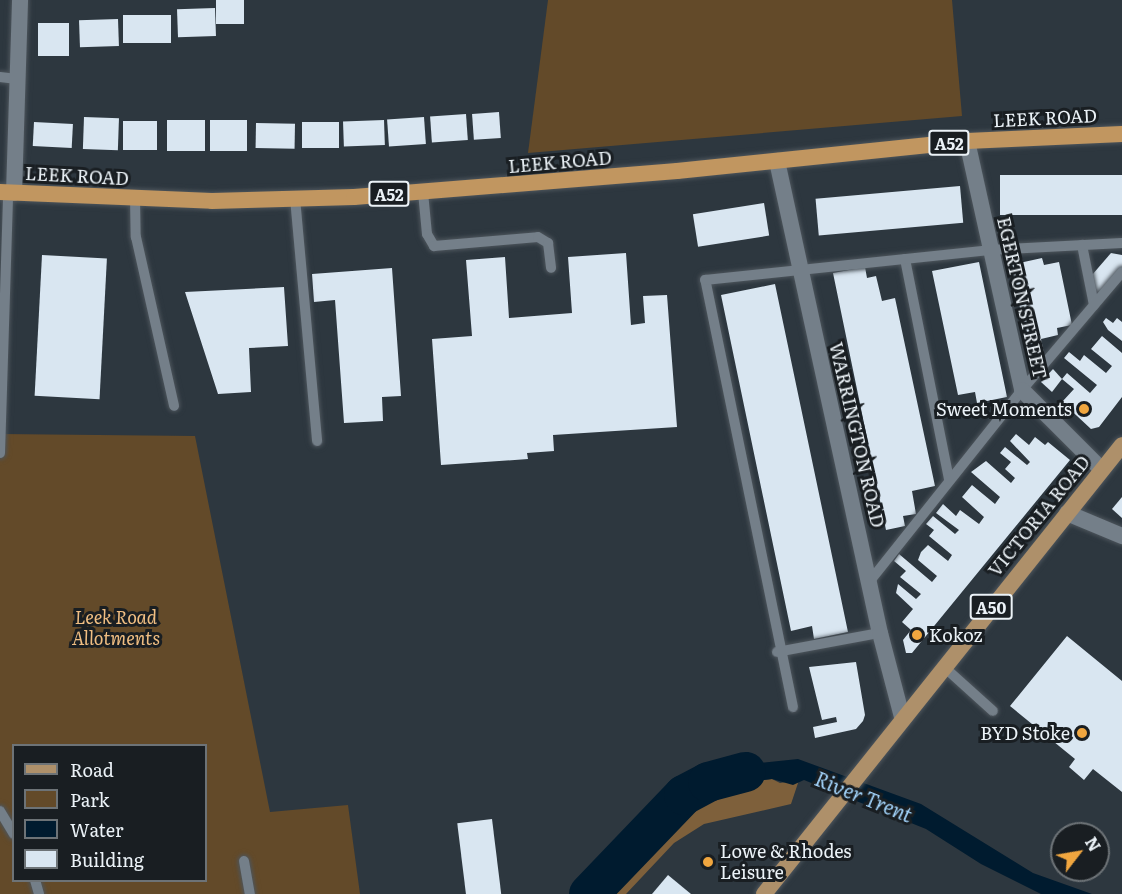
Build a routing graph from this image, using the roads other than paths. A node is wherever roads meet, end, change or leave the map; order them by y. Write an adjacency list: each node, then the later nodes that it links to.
1 (20, 0): 3 (street)
2 (0, 77): 3 (lane)
3 (17, 79): 7 (street)
4 (1122, 134): 5 (highway, LEEK ROAD / A52)
5 (968, 141): 6 (highway, LEEK ROAD / A52); 13 (street, EGERTON STREET)
6 (777, 161): 8 (highway, LEEK ROAD / A52); 16 (street, WARRINGTON ROAD)
7 (7, 192): 9 (highway, LEEK ROAD / A52); 23 (lane)
8 (423, 192): 10 (highway, LEEK ROAD / A52); 15 (lane)
9 (135, 198): 10 (highway, LEEK ROAD / A52); 20 (lane)
10 (295, 198): 21 (lane)
11 (1122, 243): 12 (lane)
12 (1082, 245): 13 (lane); 18 (lane)
13 (989, 250): 14 (lane); 19 (street, EGERTON STREET)
14 (905, 259): 16 (lane); 25 (lane)
15 (550, 268)
16 (800, 269): 28 (street, WARRINGTON ROAD); 30 (lane)
17 (1122, 272): 18 (lane)
18 (1094, 305): 19 (lane)
19 (1022, 390): 24 (street, EGERTON STREET); 25 (lane)
20 (174, 406)
21 (317, 441)
22 (1122, 445): 24 (main road, VICTORIA ROAD / A50)
23 (0, 453)
24 (1101, 469): 26 (main road, VICTORIA ROAD / A50)
25 (949, 480): 28 (lane)
26 (1067, 513): 27 (street); 31 (main road, VICTORIA ROAD / A50)
27 (1122, 536)
28 (870, 580): 29 (street, WARRINGTON ROAD)
29 (880, 633): 30 (lane); 34 (street, WARRINGTON ROAD)
30 (779, 651): 32 (lane)
31 (943, 666): 33 (lane); 34 (main road, VICTORIA ROAD / A50)
32 (793, 707)
33 (993, 711)
34 (902, 717): 39 (main road, VICTORIA ROAD / A50)
35 (0, 811): 36 (lane)
36 (12, 831)
37 (244, 861): 38 (lane)
38 (250, 894)
39 (764, 894)

